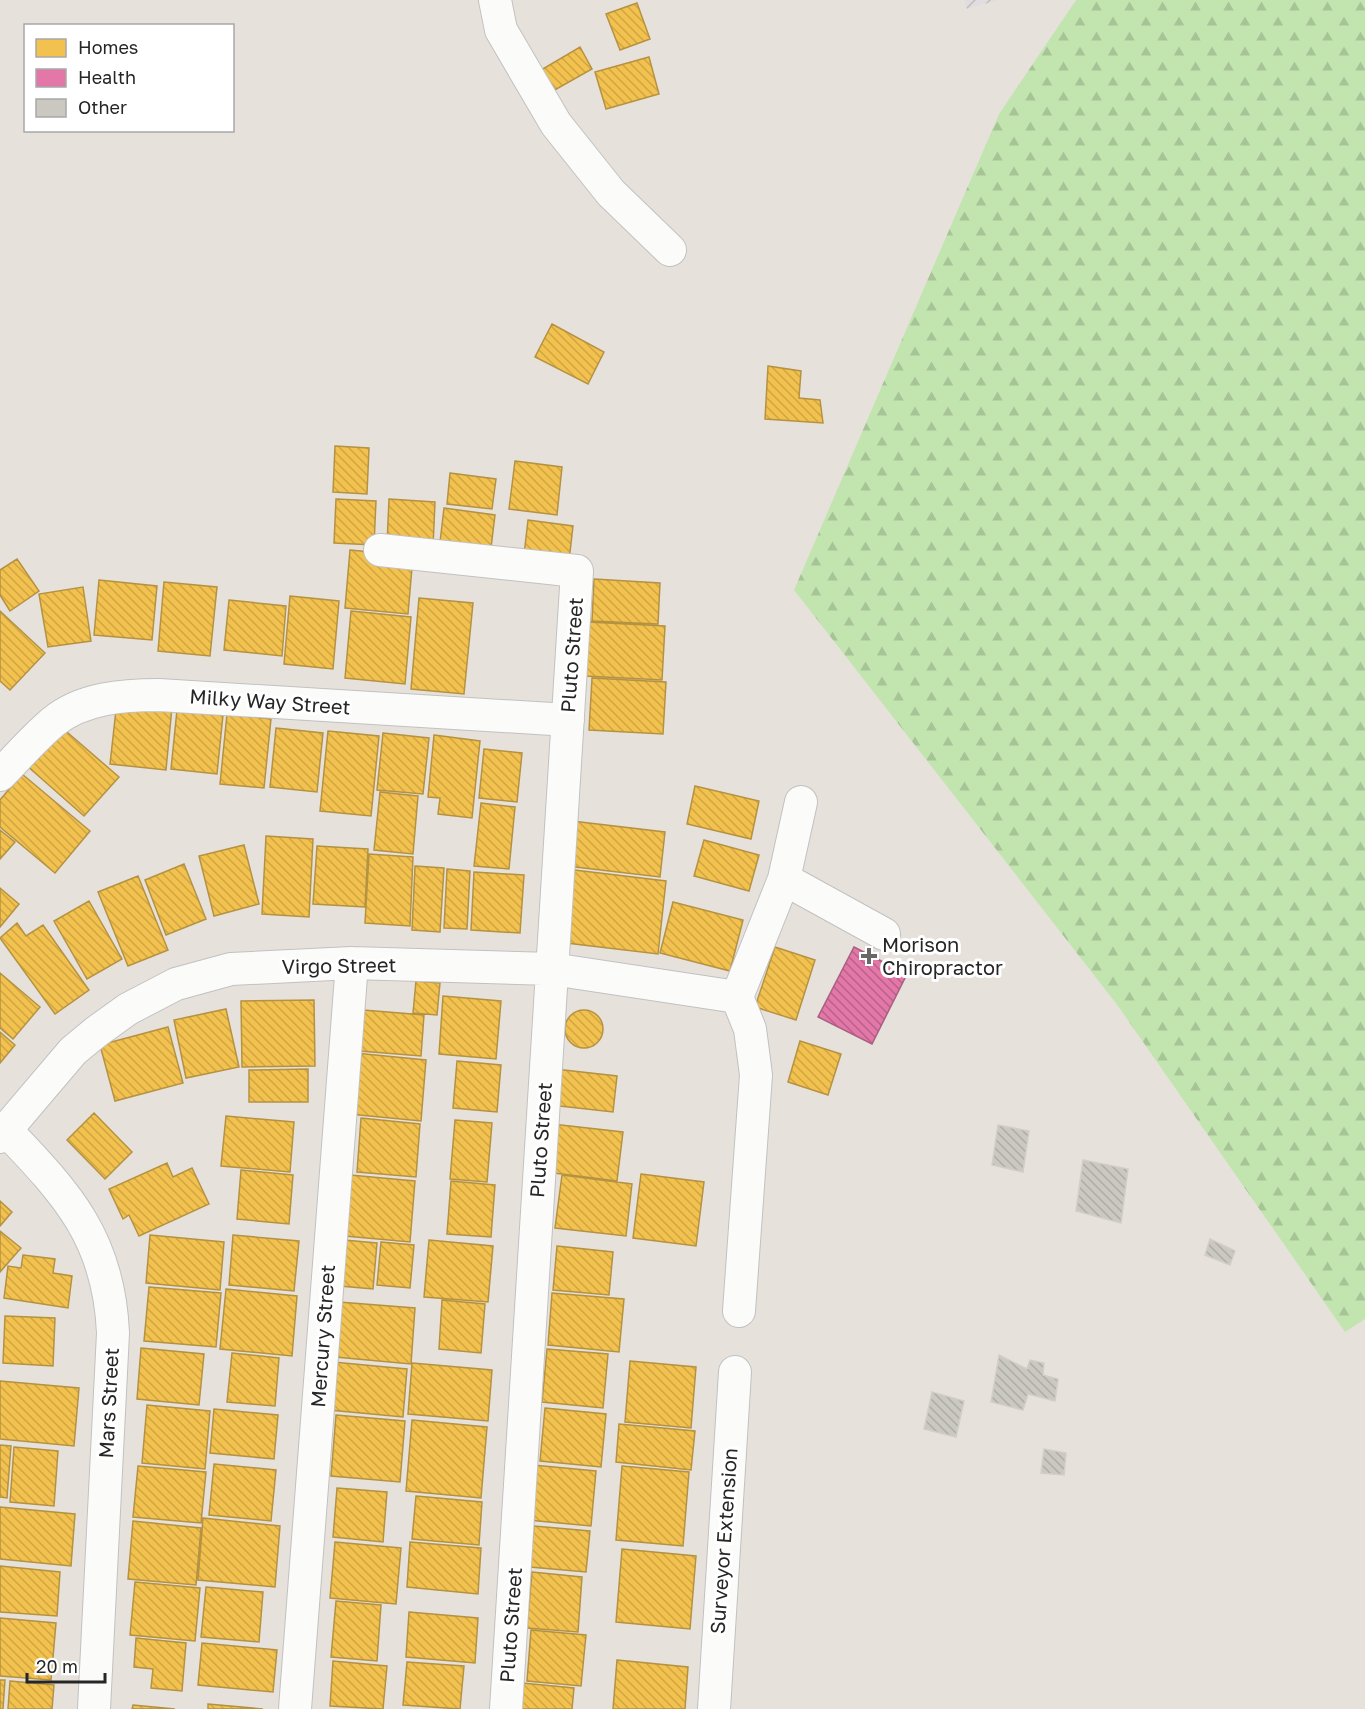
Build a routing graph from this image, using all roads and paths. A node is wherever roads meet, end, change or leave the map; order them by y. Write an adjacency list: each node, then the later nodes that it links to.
1 (495, 0): 2 (street)
2 (670, 250)
3 (380, 550): 4 (street, Pluto Street)
4 (568, 720): 5 (street, Milky Way Street); 10 (street, Pluto Street)
5 (0, 775)
6 (801, 802): 7 (street)
7 (784, 879): 8 (street); 11 (street)
8 (884, 934)
9 (352, 963): 10 (street, Virgo Street); 12 (street, Virgo Street); 16 (street, Mercury Street)
10 (552, 969): 11 (street, Virgo Street); 17 (street, Pluto Street)
11 (737, 997): 13 (street)
12 (3, 1133): 15 (street, Mars Street)
13 (739, 1311)
14 (735, 1372): 18 (street, Surveyor Extension)
15 (94, 1709)
16 (295, 1709)
17 (506, 1709)
18 (714, 1709)

